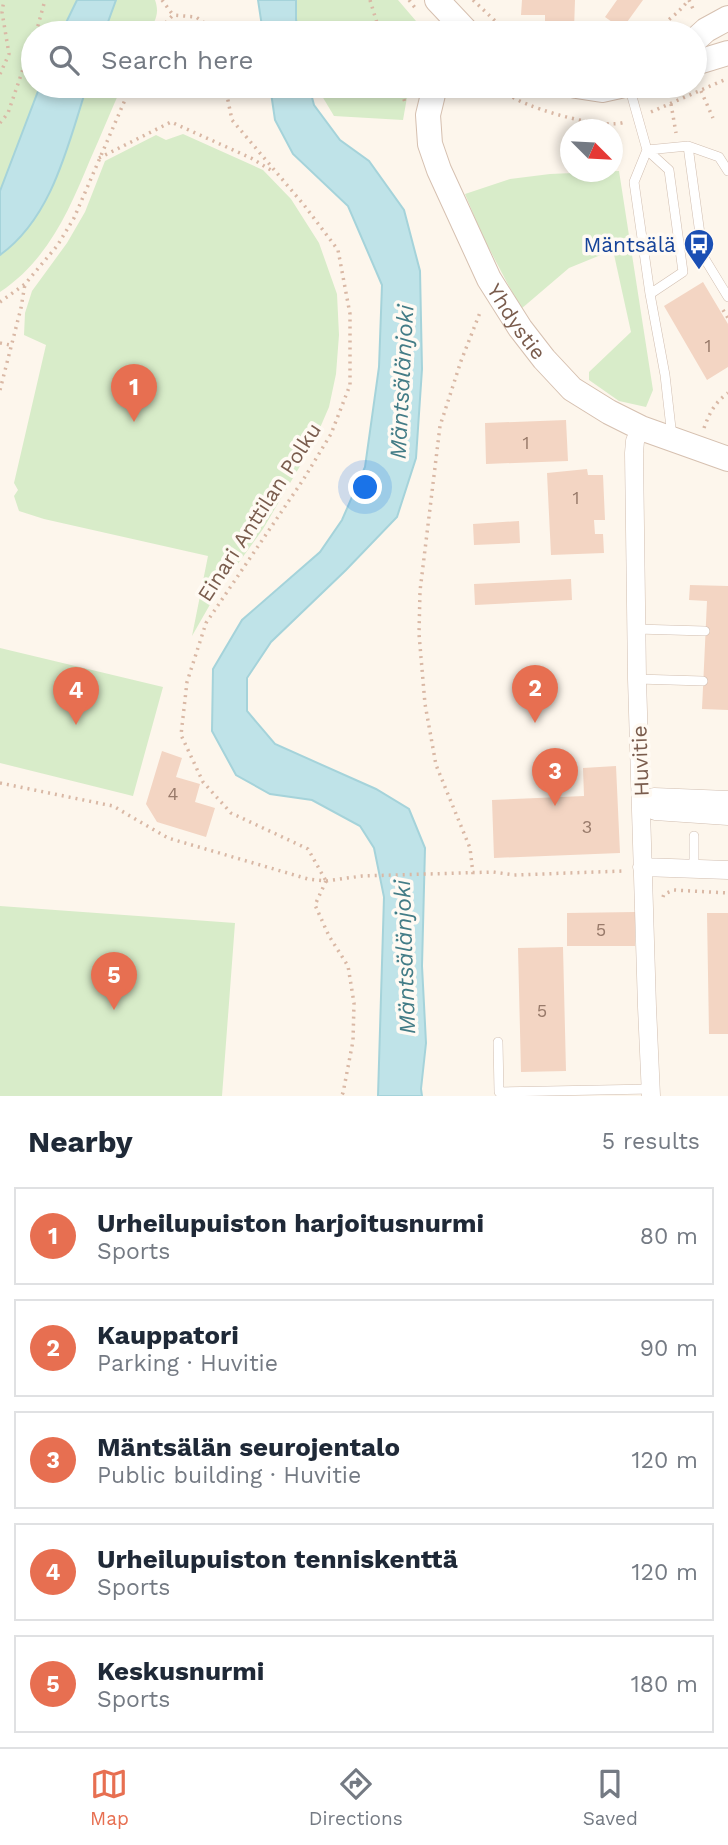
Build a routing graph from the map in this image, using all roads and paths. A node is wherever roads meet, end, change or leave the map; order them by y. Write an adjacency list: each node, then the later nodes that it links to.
1 (4, 0): 21 (path)
2 (45, 0): 11 (path)
3 (162, 0): 9 (path)
4 (370, 0): 14 (path)
5 (437, 0): 15 (street)
6 (473, 0): 16 (path)
7 (689, 0): 17 (path)
8 (720, 0): 10 (street)
9 (173, 15): 12 (path); 13 (path)
10 (728, 16): 18 (street)
11 (39, 21)
12 (167, 21)
13 (202, 21)
14 (376, 21)
15 (455, 21)
16 (495, 21)
17 (667, 21)
18 (707, 29)
19 (728, 53): 20 (street)
20 (707, 59)
21 (0, 74)
22 (21, 75): 31 (path)
23 (126, 98): 34 (path)
24 (227, 98): 36 (path, Einari Anttilan Polku)
25 (403, 98): 29 (path)
26 (432, 98): 45 (street, Yhdystie)
27 (632, 98): 33 (lane)
28 (704, 98): 30 (path)
29 (407, 108)
30 (713, 118)
31 (0, 123)
32 (688, 146): 33 (lane); 35 (lane); 39 (lane)
33 (647, 150): 38 (lane); 38 (lane)
34 (99, 158): 36 (path); 37 (path)
35 (728, 171)
36 (279, 175): 60 (path, Einari Anttilan Polku)
37 (25, 284): 41 (path); 43 (path)
38 (650, 294): 46 (lane)
39 (728, 296)
40 (486, 299): 59 (path)
41 (0, 302)
42 (0, 343): 43 (path)
43 (10, 345): 44 (path)
44 (0, 390)
45 (641, 428): 46 (street, Yhdystie); 48 (street, Huvitie)
46 (672, 439): 47 (street, Yhdystie)
47 (728, 459)
48 (636, 629): 49 (lane); 51 (street, Huvitie)
49 (705, 631)
50 (703, 681): 51 (lane)
51 (633, 684): 58 (street, Huvitie)
52 (0, 783): 60 (path)
53 (728, 800): 54 (street)
54 (728, 816)
55 (694, 836): 56 (lane)
56 (694, 868): 57 (street); 58 (street)
57 (728, 870)
58 (643, 872): 59 (path); 61 (path); 65 (street, Huvitie)
59 (473, 874): 60 (path)
60 (326, 881): 66 (path)
61 (670, 891): 62 (path); 63 (path)
62 (728, 893)
63 (660, 903)
64 (499, 1042): 65 (lane)
65 (651, 1092)
66 (341, 1096)

